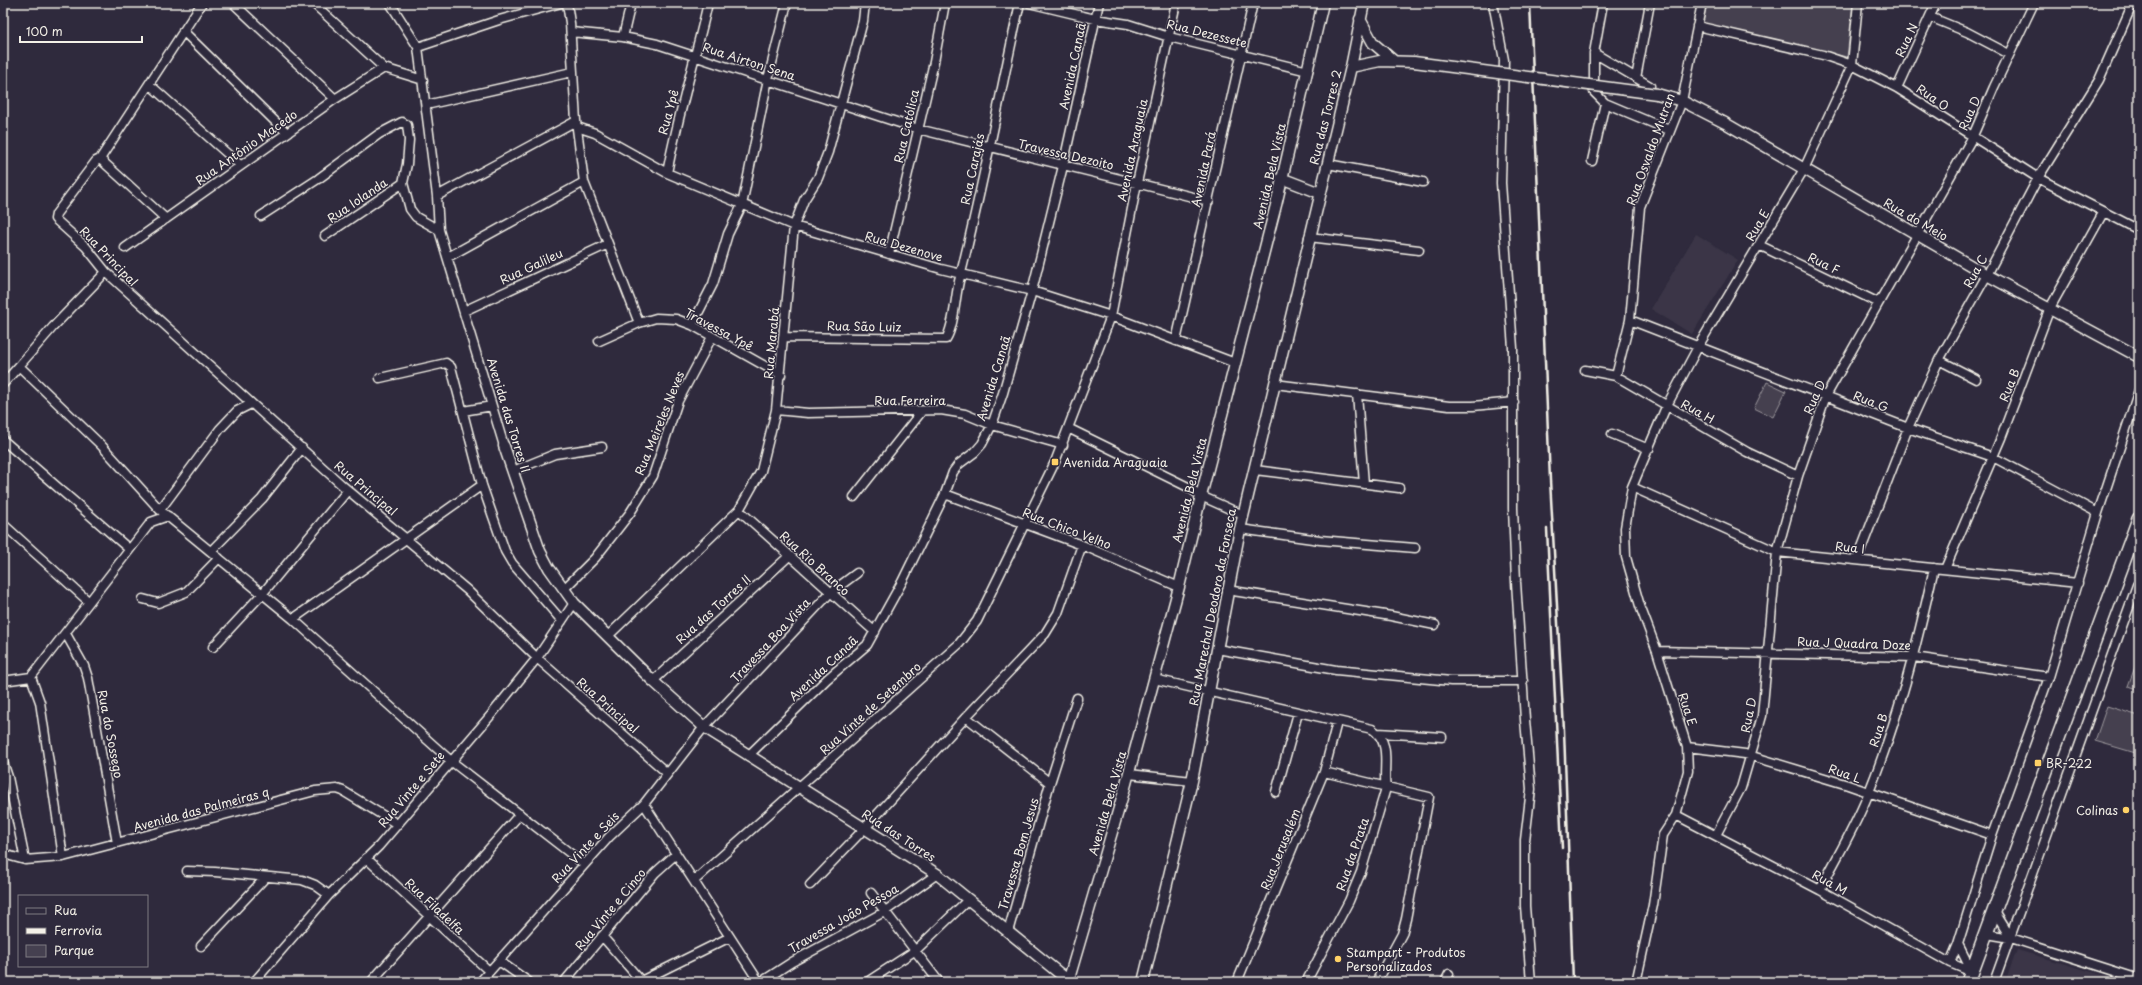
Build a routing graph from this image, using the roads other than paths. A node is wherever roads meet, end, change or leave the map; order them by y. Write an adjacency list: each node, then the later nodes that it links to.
1 (202, 3): 31 (street)
2 (233, 3): 52 (street)
3 (313, 3): 43 (street)
4 (390, 3): 35 (street)
5 (561, 3): 35 (street)
6 (567, 3): 32 (street)
7 (631, 3): 34 (street)
8 (708, 3): 39 (street, Rua Ypê)
9 (787, 3): 47 (street)
10 (865, 3): 54 (street, Rua Marabá)
11 (945, 3): 58 (street, Rua Católica)
12 (1020, 3): 62 (street, Rua Carajás)
13 (1030, 3): 28 (street, Rua Dezessete)
14 (1098, 3): 28 (street, Avenida Canaã)
15 (1176, 3): 33 (street, Avenida Araguaia)
16 (1253, 3): 37 (street, Avenida Pará)
17 (1323, 3): 44 (street, Avenida Bela Vista)
18 (1364, 3): 29 (street, Rua das Torres 2)
19 (1493, 3): 126 (street)
20 (1603, 3): 36 (street)
21 (1650, 3): 46 (street)
22 (1702, 3): 30 (street, Rua Osvaldo Mutran)
23 (1858, 3): 41 (street, Rua E)
24 (1936, 3): 27 (street, Rua N)
25 (2034, 3): 38 (street, Rua D)
26 (2133, 3): 71 (street, Rua C)
27 (1930, 17): 38 (street); 51 (street, Rua N)
28 (1095, 19): 33 (street, Rua Dezessete); 67 (street, Avenida Canaã)
29 (1360, 19): 40 (street); 42 (street, Rua das Torres 2)
30 (1697, 26): 41 (street, Rua O); 53 (street, Rua Osvaldo Mutran)
31 (183, 31): 49 (street); 60 (street)
32 (571, 32): 34 (street, Rua Airton Sena); 45 (street)
33 (1169, 36): 37 (street, Rua Dezessete); 75 (street, Avenida Araguaia)
34 (623, 37): 39 (street, Rua Airton Sena)
35 (418, 47): 48 (street, Avenida das Torres II)
36 (1594, 53): 46 (street); 55 (street)
37 (1242, 54): 44 (street, Rua Dezessete); 78 (street, Avenida Pará)
38 (2009, 54): 61 (street, Rua D)
39 (696, 57): 47 (street, Rua Airton Sena); 69 (street, Rua Ypê)
40 (1394, 61): 42 (street, Rua do Meio); 53 (street, Rua do Meio, bridge)
41 (1852, 65): 51 (street, Rua O); 68 (street, Rua E)
42 (1351, 67): 65 (street, Rua das Torres 2)
43 (384, 68): 48 (street); 52 (street, Rua Antônio Macedo)
44 (1308, 71): 70 (street, Avenida Bela Vista)
45 (572, 72): 56 (street); 57 (street)
46 (1636, 78): 50 (street)
47 (768, 79): 54 (street, Rua Airton Sena); 79 (street)
48 (423, 80): 56 (street, Avenida das Torres II)
49 (149, 84): 63 (street); 66 (street)
50 (1650, 86)
51 (1897, 88): 61 (street, Rua O)
52 (335, 99): 60 (street, Rua Antônio Macedo)
53 (1682, 101): 59 (street, Rua Osvaldo Mutran); 68 (street, Rua do Meio)
54 (839, 103): 58 (street, Rua Airton Sena); 83 (street, Rua Marabá)
55 (1605, 103): 59 (street); 64 (street)
56 (426, 105): 77 (street, Avenida das Torres II)
57 (577, 124): 69 (street, Rua Dezenove); 72 (street); 77 (street)
58 (918, 129): 62 (street, Travessa Dezoito); 93 (street, Rua Católica)
59 (1669, 130): 103 (street, Rua Osvaldo Mutran)
60 (287, 133): 66 (street, Rua Antônio Macedo)
61 (1972, 138): 71 (street, Rua O); 86 (street, Rua D)
62 (988, 148): 67 (street, Travessa Dezoito); 96 (street, Rua Carajás)
63 (100, 159): 82 (street); 95 (street, Rua Principal)
64 (1592, 161)
65 (1328, 164): 73 (street); 76 (street, Rua das Torres 2)
66 (240, 165): 82 (street, Rua Antônio Macedo)
67 (1063, 166): 75 (street, Travessa Dezoito); 98 (street, Avenida Canaã)
68 (1804, 169): 86 (street, Rua do Meio); 90 (street, Rua E)
69 (667, 173): 79 (street, Rua Dezenove)
70 (1282, 178): 76 (street); 114 (street, Avenida Bela Vista)
71 (2038, 178): 80 (street, Rua O); 97 (street, Rua C)
72 (584, 182): 89 (street); 94 (street)
73 (1423, 182)
74 (403, 183): 81 (street); 84 (street); 87 (street, Rua Iolanda)
75 (1137, 183): 78 (street, Travessa Dezoito); 102 (street, Avenida Araguaia)
76 (1320, 193): 88 (street, Rua das Torres 2)
77 (437, 196): 84 (street, Avenida das Torres II)
78 (1209, 201): 110 (street, Avenida Pará)
79 (742, 205): 83 (street, Rua Dezenove); 105 (street)
80 (2103, 213): 85 (street, Rua O); 100 (street, Rua B)
81 (261, 216)
82 (166, 220): 91 (street, Rua Antônio Macedo)
83 (794, 226): 93 (street, Rua Dezenove); 107 (street, Rua Marabá)
84 (439, 230): 94 (street, Avenida das Torres II)
85 (2139, 230)
86 (1916, 235): 97 (street, Rua do Meio); 99 (street, Rua D)
87 (325, 236)
88 (1309, 237): 92 (street); 122 (street, Rua Marechal Deodoro da Fonseca)
89 (608, 244): 101 (street, Rua Galileu); 104 (street)
90 (1759, 245): 99 (street, Rua F); 111 (street, Rua E)
91 (125, 248)
92 (1419, 250)
93 (889, 254): 96 (street, Rua Dezenove)
94 (448, 257): 101 (street, Avenida das Torres II)
95 (106, 272): 115 (street); 127 (street, Rua Principal)
96 (961, 273): 98 (street, Rua Dezenove); 108 (street, Rua Carajás)
97 (1987, 275): 100 (street, Rua do Meio); 113 (street, Rua C)
98 (1032, 291): 102 (street, Rua Dezenove); 133 (street, Avenida Canaã)
99 (1877, 302): 125 (street, Rua D)
100 (2050, 308): 112 (street, Rua do Meio); 143 (street, Rua B)
101 (464, 311): 128 (street, Avenida das Torres II)
102 (1111, 316): 110 (street, Rua Dezenove); 134 (street, Avenida Araguaia)
103 (1630, 320): 111 (street, Rua G); 118 (street, Rua Osvaldo Mutran)
104 (639, 323): 105 (street, Travessa Ypê); 109 (street, Travessa Ypê)
105 (692, 325): 106 (street, Travessa Ypê)
106 (712, 337): 117 (street, Travessa Ypê); 179 (street, Rua Meireles Neves)
107 (783, 337): 108 (street, Rua São Luiz); 117 (street, Rua Marabá)
108 (946, 339)
109 (599, 341)
110 (1176, 341): 114 (street, Rua Dezenove)
111 (1699, 346): 125 (street, Rua G); 129 (street, Rua E)
112 (2139, 357)
113 (1939, 360): 120 (street); 135 (street, Rua C)
114 (1235, 363): 153 (street, Avenida Bela Vista)
115 (19, 366): 121 (street); 155 (street)
116 (1585, 370): 118 (street, Rua H)
117 (781, 375): 130 (street, Rua Marabá)
118 (1616, 376): 129 (street, Rua H)
119 (380, 378): 131 (street)
120 (1976, 379)
121 (3, 384)
122 (1275, 384): 124 (street); 144 (street, Rua Marechal Deodoro da Fonseca)
123 (2139, 390): 157 (street)
124 (1357, 394): 126 (street); 147 (street)
125 (1826, 396): 135 (street, Rua G); 146 (street, Rua D)
126 (1514, 402): 203 (street)
127 (251, 404): 141 (street, Rua Principal); 155 (street)
128 (492, 406): 131 (street); 139 (street, Avenida das Torres II)
129 (1666, 406): 142 (street, Rua E); 146 (street, Rua H)
130 (776, 410): 132 (street, Rua Ferreira); 156 (street, Rua Marabá)
131 (463, 411): 148 (street)
132 (922, 411): 133 (street, Rua Ferreira); 154 (street)
133 (992, 425): 138 (street, Rua Ferreira); 152 (street, Avenida Canaã)
134 (1068, 428): 138 (street, Avenida Araguaia); 153 (street)
135 (1908, 428): 143 (street, Rua G); 172 (street, Rua C)
136 (1612, 434): 142 (street)
137 (3, 440): 167 (street)
138 (1063, 445): 162 (street, Avenida Araguaia)
139 (504, 446): 145 (street, Avenida das Torres II)
140 (602, 447): 145 (street)
141 (302, 448): 151 (street, Rua Principal); 168 (street)
142 (1649, 449): 149 (street, Rua E)
143 (1993, 457): 157 (street, Rua G); 174 (street, Rua B)
144 (1255, 470): 147 (street); 158 (street, Rua Marechal Deodoro da Fonseca)
145 (512, 471): 179 (street, Avenida das Torres II)
146 (1798, 476): 169 (street, Rua D)
147 (1364, 484): 150 (street)
148 (482, 485): 164 (street); 187 (street)
149 (1632, 487): 169 (street, Rua I); 194 (street, Rua E)
150 (1399, 488)
151 (348, 490): 164 (street, Rua Principal); 181 (street)
152 (944, 494): 162 (street, Rua Chico Velho); 189 (street, Avenida Canaã)
153 (1201, 496): 158 (street); 178 (street, Avenida Bela Vista)
154 (854, 497)
155 (160, 510): 159 (street)
156 (739, 510): 170 (street, Rua Rio Branco); 191 (street, Rua Marabá)
157 (2098, 513): 176 (street)
158 (1243, 515): 163 (street, Rua Marechal Deodoro da Fonseca)
159 (168, 516): 167 (street); 168 (street)
160 (2139, 519): 250 (highway)
161 (3, 524): 184 (street)
162 (1025, 524): 165 (street, Rua Chico Velho); 222 (street, Rua Vinte de Setembro)
163 (1240, 529): 166 (street); 180 (street, Rua Marechal Deodoro da Fonseca)
164 (407, 539): 186 (street); 197 (street, Rua Principal)
165 (1082, 546): 178 (street, Rua Chico Velho); 207 (street)
166 (1415, 548)
167 (129, 549): 184 (street)
168 (212, 551): 171 (street)
169 (1777, 552): 172 (street, Rua I); 195 (street, Rua D)
170 (790, 556): 182 (street, Rua Rio Branco); 202 (street, Rua das Torres II)
171 (219, 558): 181 (street); 183 (street)
172 (1857, 560): 173 (street, Rua I)
173 (1934, 568): 174 (street, Rua I); 196 (street, Rua B)
174 (1945, 569): 176 (street, Rua I)
175 (857, 573): 182 (street, Travessa Boa Vista)
176 (2078, 583): 199 (street)
177 (2138, 584): 256 (street)
178 (1180, 587): 200 (street, Avenida Bela Vista)
179 (564, 589): 185 (street, Avenida das Torres II)
180 (1227, 590): 188 (street); 193 (street, Rua Marechal Deodoro da Fonseca)
181 (263, 593): 186 (street); 192 (street)
182 (830, 594): 189 (street, Rua Rio Branco); 209 (street, Travessa Boa Vista)
183 (143, 599)
184 (88, 601): 190 (street)
185 (574, 603): 187 (street, Rua Vinte e Sete); 191 (street, Avenida das Torres II)
186 (293, 619): 215 (street)
187 (562, 621): 197 (street, Rua Vinte e Sete)
188 (1435, 626)
189 (876, 632): 213 (street, Avenida Canaã)
190 (66, 634): 198 (street); 233 (street, Rua do Sossego)
191 (608, 635): 202 (street, Avenida das Torres II)
192 (213, 646)
193 (1217, 649): 203 (street); 204 (street, Rua Marechal Deodoro da Fonseca)
194 (1657, 651): 195 (street, Rua J Quadra Doze); 212 (street, Rua E)
195 (1768, 652): 196 (street, Rua J Quadra Doze); 214 (street, Rua D)
196 (1914, 657): 199 (street, Rua J Quadra Doze); 225 (street, Rua B)
197 (536, 658): 215 (street, Rua Vinte e Sete); 218 (street, Rua Principal)
198 (31, 677): 201 (street); 236 (street)
199 (2049, 677): 232 (street)
200 (1154, 679): 204 (street); 219 (street, Avenida Bela Vista)
201 (3, 681)
202 (653, 681): 209 (street, Avenida das Torres II)
203 (1523, 682): 281 (street)
204 (1208, 693): 206 (street); 220 (street, Rua Marechal Deodoro da Fonseca)
205 (1077, 698): 221 (street, Travessa Bom Jesus)
206 (1298, 713): 208 (street); 224 (street)
207 (966, 717): 221 (street); 230 (street)
208 (1337, 722): 210 (street); 217 (street, Rua Jerusalém)
209 (704, 727): 213 (street, Rua das Torres); 218 (street, Rua Vinte e Seis)
210 (1375, 731): 211 (street); 223 (street, Rua da Prata)
211 (1442, 737)
212 (1687, 747): 214 (street, Rua L); 228 (street, Rua E)
213 (748, 756): 222 (street, Rua das Torres)
214 (1752, 756): 225 (street, Rua L); 231 (street, Rua D)
215 (451, 761): 227 (street); 229 (street, Rua Vinte e Sete)
216 (3, 762): 238 (street)
217 (1324, 772): 223 (street); 277 (street, Rua Jerusalém)
218 (667, 773): 226 (street, Rua Vinte e Seis)
219 (1129, 774): 220 (street); 275 (street, Avenida Bela Vista)
220 (1192, 781): 276 (street, Rua Marechal Deodoro da Fonseca)
221 (1050, 783): 252 (street, Travessa Bom Jesus)
222 (799, 788): 230 (street, Rua das Torres); 243 (street, Rua Vinte de Setembro)
223 (1386, 788): 278 (street, Rua da Prata); 279 (street)
224 (1276, 792)
225 (1869, 794): 232 (street, Rua L); 245 (street, Rua B)
226 (644, 804): 235 (street); 239 (street, Rua Vinte e Seis)
227 (520, 814): 239 (street); 251 (street)
228 (1676, 815): 231 (street, Rua M); 265 (street, Rua E)
229 (397, 824): 233 (street, Avenida das Palmeiras q); 237 (street, Rua Vinte e Sete)
230 (866, 828): 241 (street, Rua das Torres); 244 (street)
231 (1716, 835): 245 (street, Rua M)
232 (1992, 835): 257 (street)
233 (117, 844): 236 (street, Avenida das Palmeiras q)
234 (3, 854): 238 (street, Avenida das Palmeiras q)
235 (676, 854): 243 (street); 254 (street, Rua Vinte e Cinco)
236 (63, 857): 238 (street, Avenida das Palmeiras q)
237 (366, 858): 247 (street, Rua Vinte e Sete); 251 (street, Rua Filadelfa)
238 (25, 860)
239 (584, 864): 260 (street, Rua Vinte e Seis)
240 (188, 871): 242 (street)
241 (936, 874): 248 (street, Rua das Torres); 249 (street, Travessa João Pessoa)
242 (265, 878): 247 (street); 258 (street)
243 (694, 882): 255 (street)
244 (810, 885)
245 (1820, 890): 261 (street, Rua M)
246 (871, 893): 249 (street)
247 (329, 895): 267 (street, Rua Vinte e Sete)
248 (969, 899): 252 (street, Rua das Torres); 259 (street)
249 (884, 912): 259 (street); 272 (street, Travessa João Pessoa)
250 (1995, 912): 253 (highway); 256 (street)
251 (429, 917): 262 (street, Rua Filadelfa); 268 (street)
252 (1008, 932): 275 (street, Rua das Torres)
253 (1987, 934): 256 (street); 264 (highway)
254 (602, 936): 255 (street); 271 (street, Rua Vinte e Cinco)
255 (730, 937): 272 (street)
256 (2011, 938): 266 (street); 282 (street)
257 (1958, 944): 261 (street); 264 (street)
258 (201, 946)
259 (916, 950): 273 (street); 274 (street)
260 (499, 961): 262 (street, Rua Vinte e Seis); 270 (street)
261 (1950, 963): 264 (street, Rua M)
262 (489, 971): 269 (street, Rua Vinte e Seis)
263 (1450, 974): 280 (street)
264 (1970, 977)
265 (1637, 978)
266 (2139, 979)
267 (254, 982)
268 (371, 982)
269 (480, 982)
270 (529, 982)
271 (564, 982)
272 (760, 982)
273 (867, 982)
274 (939, 982)
275 (1069, 982)
276 (1143, 982)
277 (1237, 982)
278 (1306, 982)
279 (1376, 982)
280 (1445, 982)
281 (1531, 982)
282 (1994, 982)

